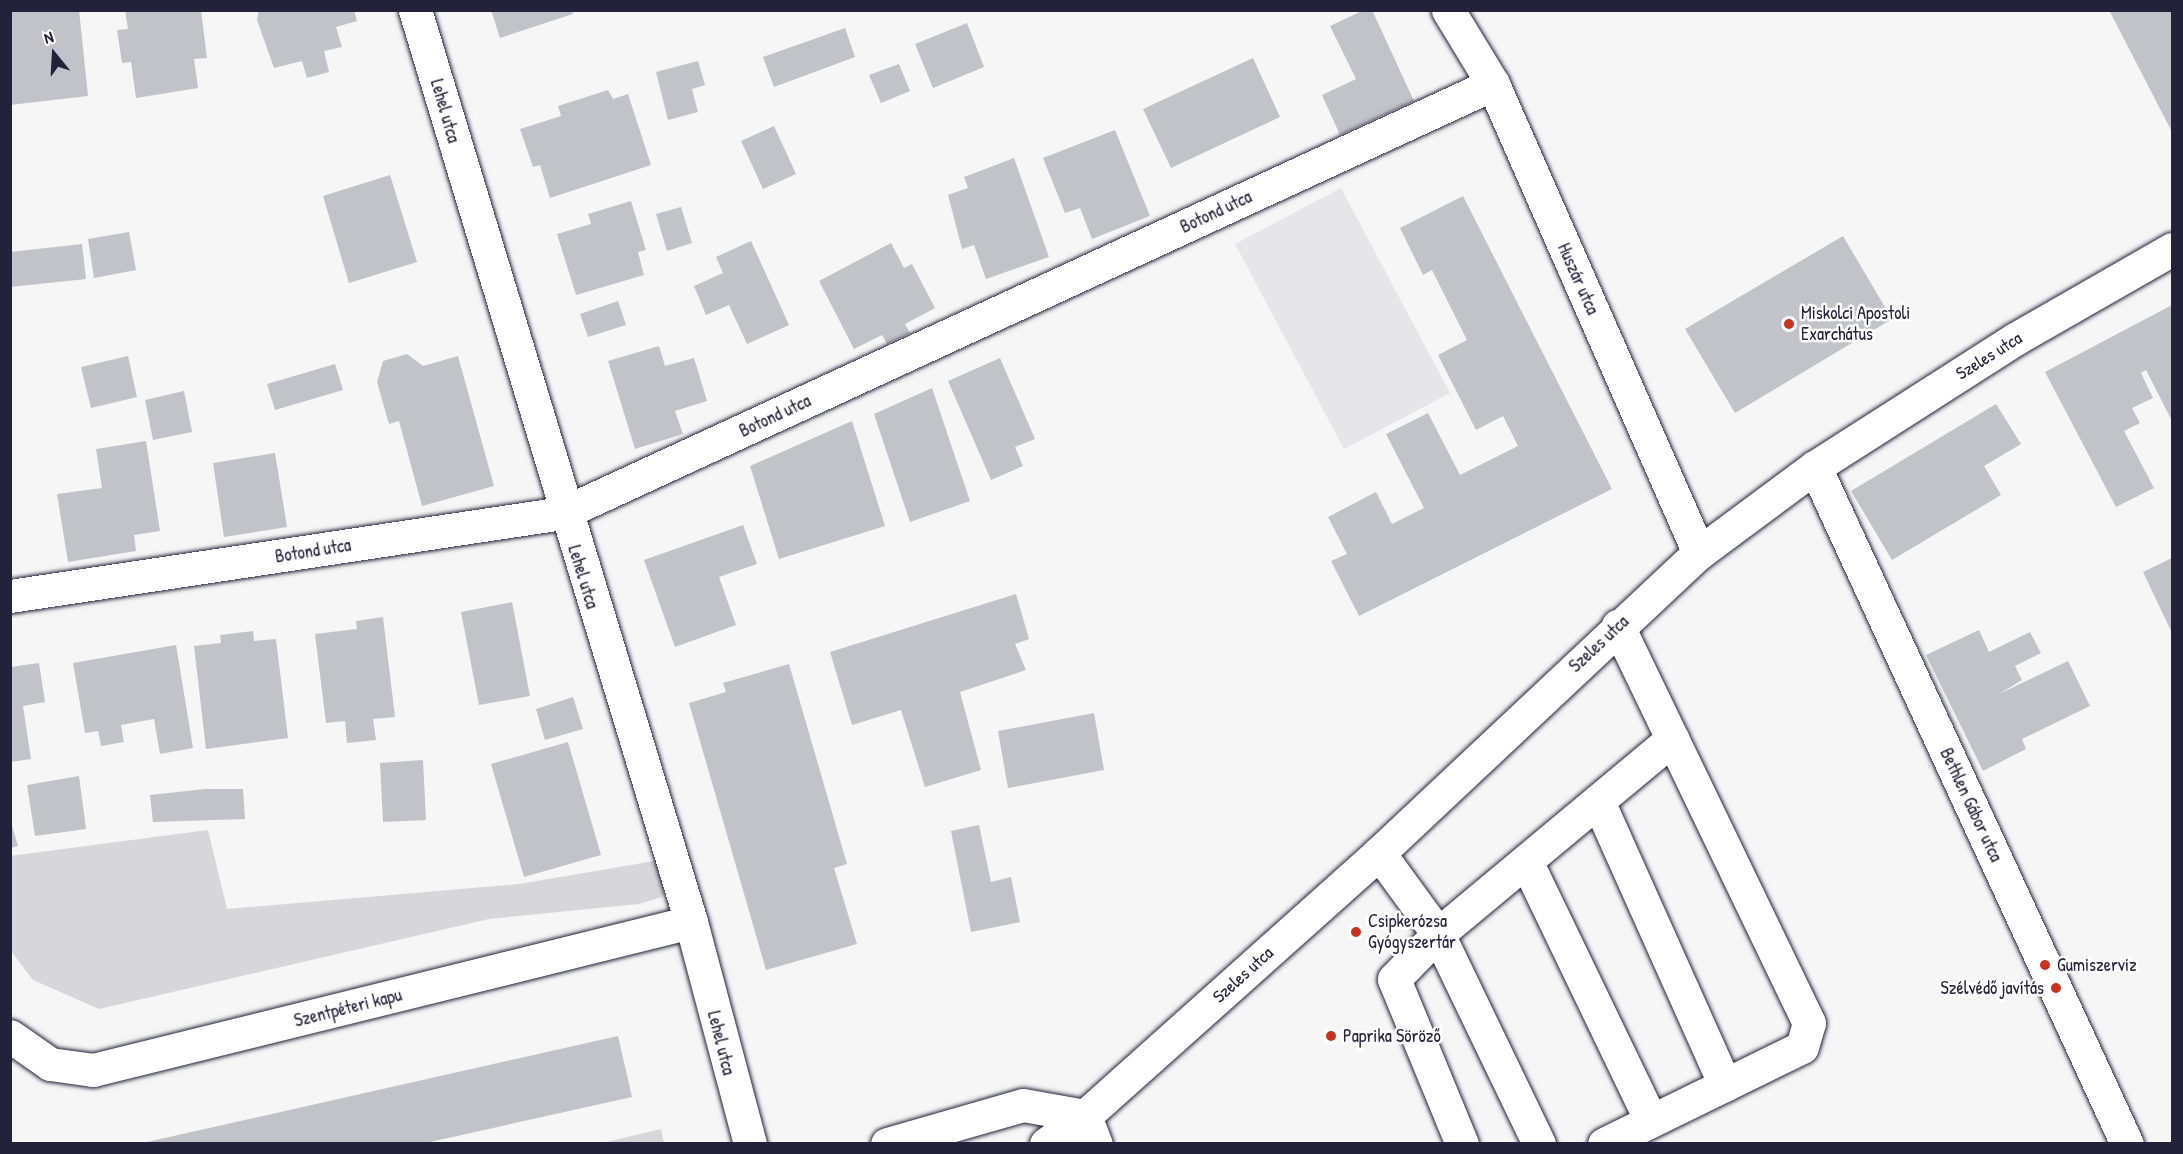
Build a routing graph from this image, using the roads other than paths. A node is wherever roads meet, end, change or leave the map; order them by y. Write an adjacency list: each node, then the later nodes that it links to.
1 (415, 10): 6 (street, Lehel utca)
2 (1448, 10): 3 (street, Huszár utca)
3 (1493, 84): 6 (street, Botond utca); 7 (street, Huszár utca)
4 (2172, 249): 5 (street, Szeles utca)
5 (1815, 467): 7 (street, Szeles utca); 26 (street, Bethlen Gábor utca)
6 (563, 513): 8 (street, Botond utca); 14 (street, Lehel utca)
7 (1698, 553): 9 (street, Szeles utca)
8 (10, 596)
9 (1618, 626): 10 (street); 12 (street, Szeles utca)
10 (1672, 739): 11 (street); 17 (street)
11 (1598, 801): 13 (street); 17 (street)
12 (1379, 853): 15 (street); 19 (street, Szeles utca)
13 (1526, 861): 15 (street); 18 (street)
14 (691, 922): 16 (street, Szentpéteri kapu); 20 (street, Lehel utca)
15 (1438, 934): 23 (street); 24 (street)
16 (10, 1036)
17 (1725, 1085): 18 (street)
18 (1651, 1121): 25 (street)
19 (1084, 1134): 21 (street); 22 (street, Szeles utca)
20 (750, 1143)
21 (887, 1143)
22 (1046, 1143)
23 (1462, 1143)
24 (1539, 1143)
25 (1604, 1143)
26 (2127, 1143)

